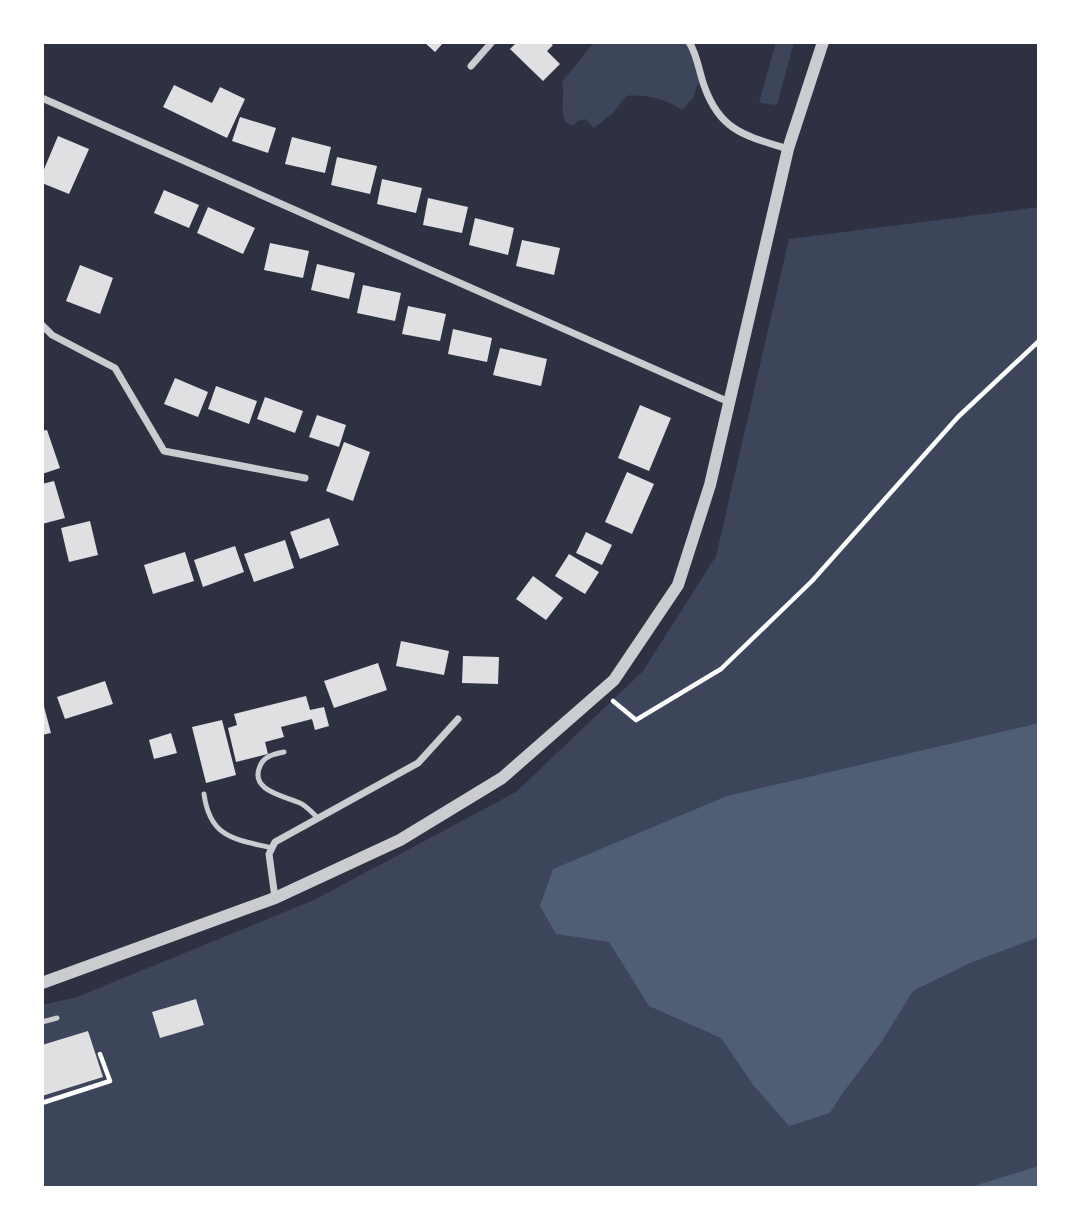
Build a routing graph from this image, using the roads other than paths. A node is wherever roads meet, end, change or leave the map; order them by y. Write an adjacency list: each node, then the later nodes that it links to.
1 (492, 42): 4 (street)
2 (689, 42): 6 (street)
3 (823, 42): 6 (street)
4 (471, 66)
5 (42, 98): 8 (street)
6 (788, 149): 8 (street)
7 (42, 325): 9 (street)
8 (729, 402): 15 (street)
9 (305, 478)
10 (458, 719): 13 (street)
11 (284, 752): 13 (lane)
12 (204, 794): 14 (lane)
13 (318, 818): 14 (street)
14 (272, 848): 15 (street)
15 (275, 898): 16 (street)
16 (42, 982)
17 (57, 1018): 18 (lane)
18 (42, 1021)

